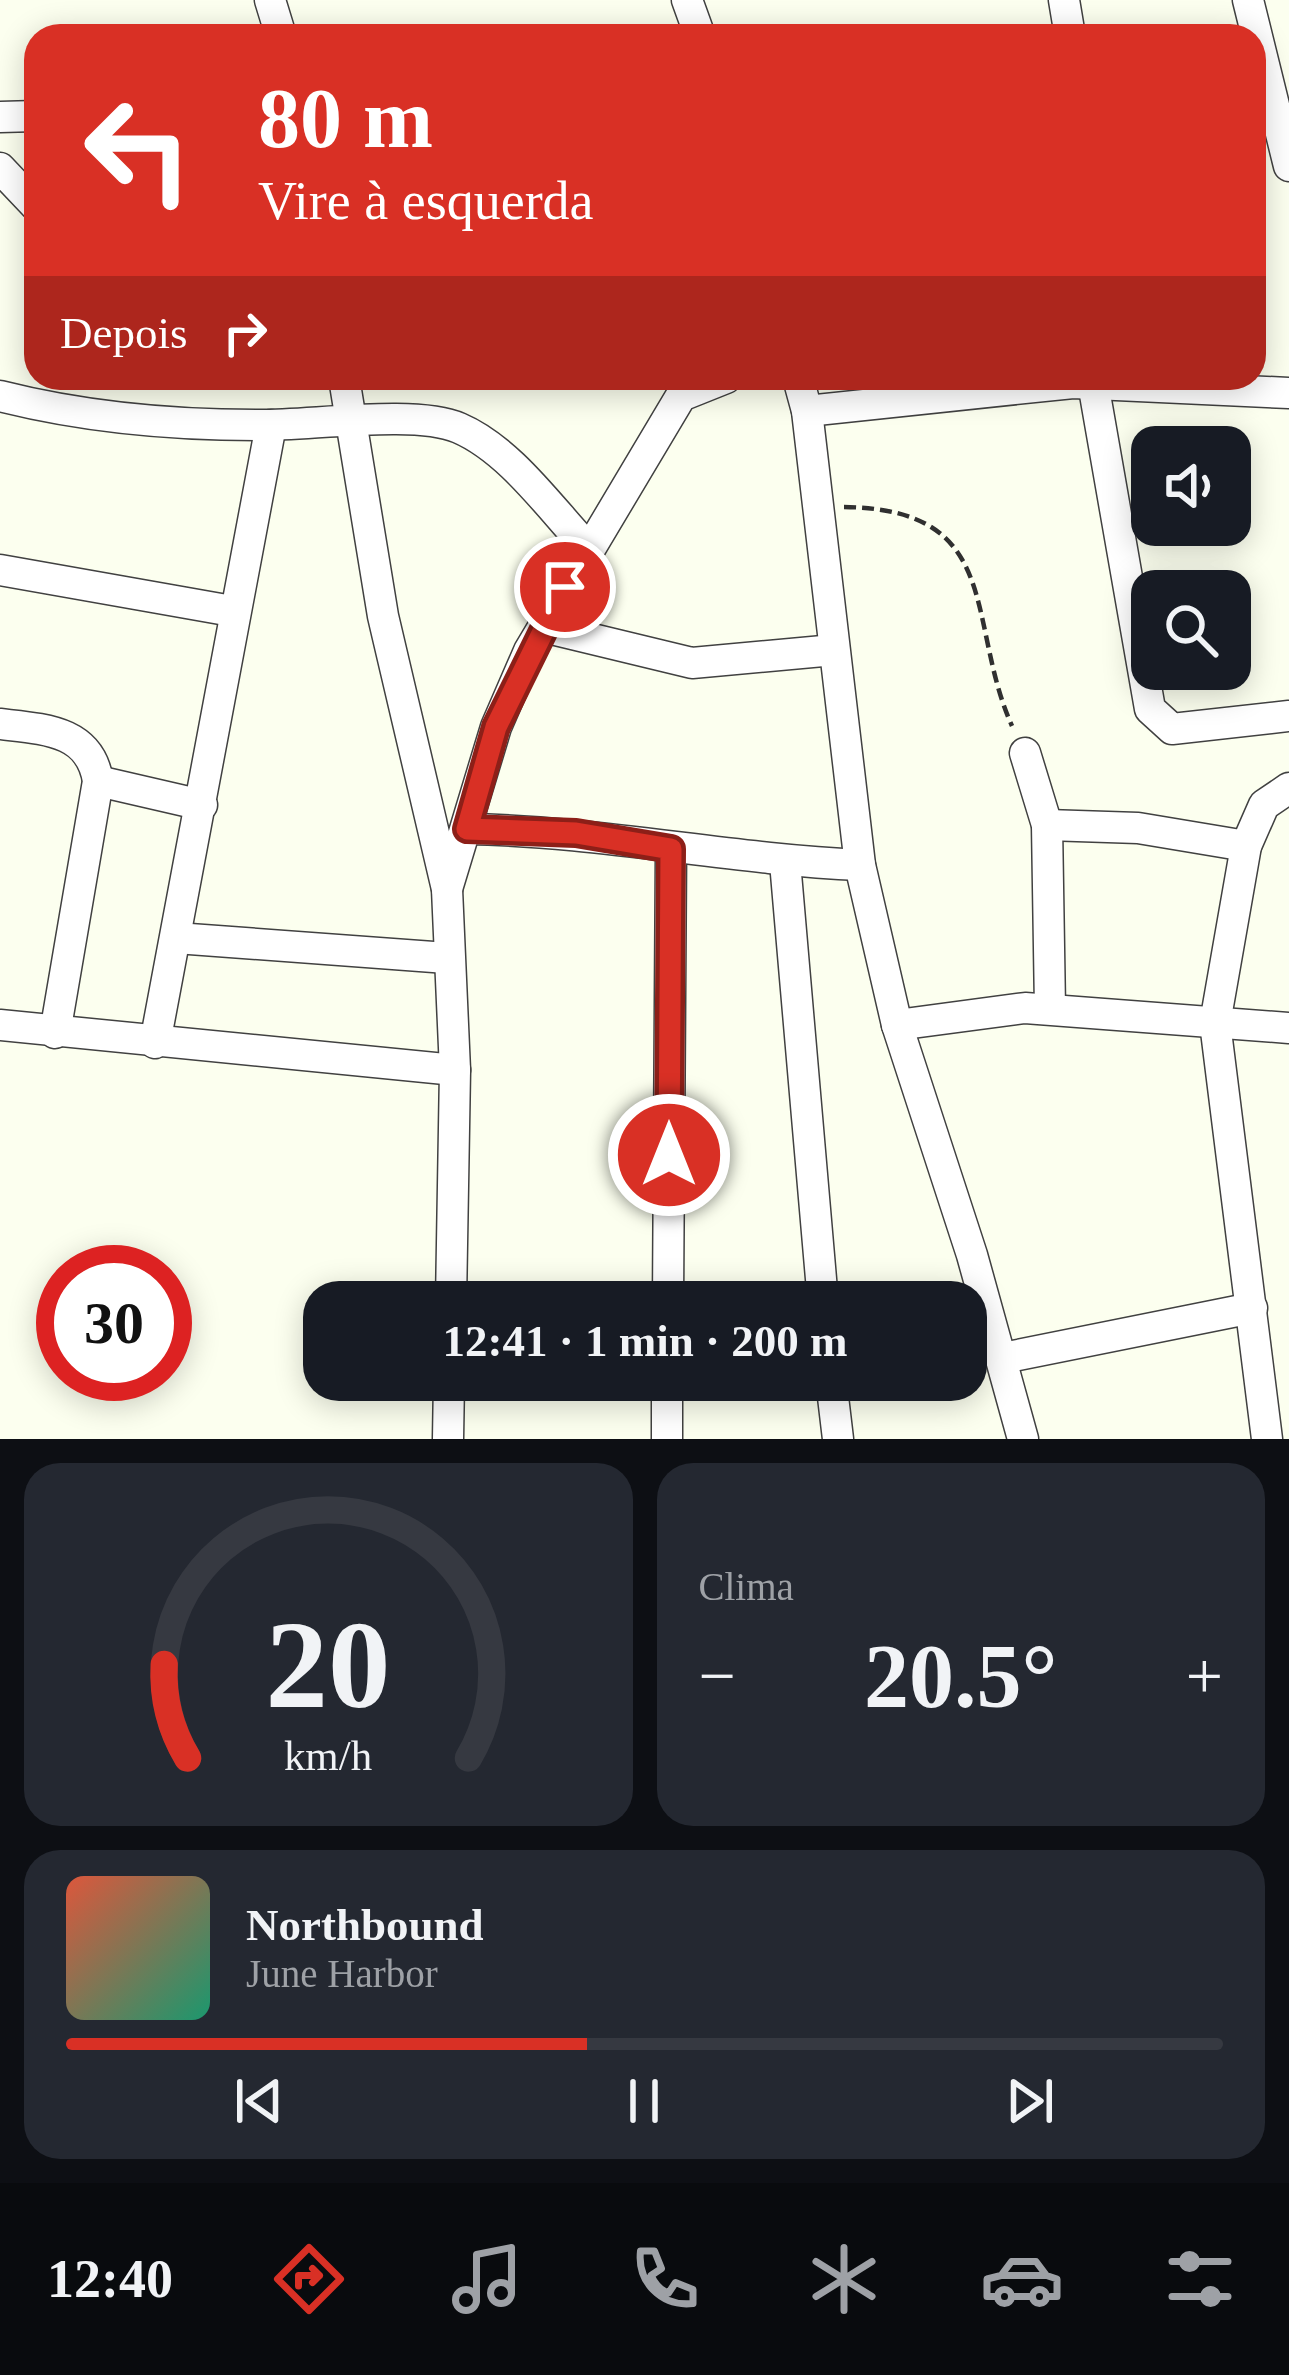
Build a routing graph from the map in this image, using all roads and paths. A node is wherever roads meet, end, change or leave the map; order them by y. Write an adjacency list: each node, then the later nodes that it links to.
1 (1266, 73): 2 (street)
2 (1289, 166)
3 (0, 168): 4 (street)
4 (24, 193)
5 (345, 390): 14 (street)
6 (696, 390): 17 (street)
7 (801, 390): 13 (street)
8 (1022, 390): 13 (street)
9 (1094, 390): 22 (street)
10 (1229, 390): 12 (street)
11 (0, 396): 15 (street)
12 (1288, 397)
13 (807, 411): 16 (street)
14 (349, 423): 15 (street); 17 (street); 34 (street)
15 (271, 425): 19 (street)
16 (816, 506): 21 (street); 24 (path)
17 (587, 547): 20 (street)
18 (0, 570): 19 (street)
19 (232, 611): 27 (street)
20 (543, 627): 21 (street); 29 (street)
21 (833, 650): 33 (street)
22 (1289, 716)
23 (0, 724): 25 (street)
24 (1024, 753): 28 (street)
25 (98, 781): 27 (street); 42 (street)
26 (1289, 788): 30 (street)
27 (202, 805): 35 (street)
28 (1047, 825): 30 (street); 37 (street)
29 (467, 829): 31 (street); 34 (street)
30 (1246, 846): 38 (street)
31 (671, 849): 32 (street); 46 (street)
32 (785, 862): 33 (street); 47 (street)
33 (860, 865): 40 (street)
34 (447, 889): 36 (street)
35 (176, 938): 36 (street); 43 (street)
36 (447, 958): 44 (street)
37 (1050, 1009): 38 (street); 40 (street)
38 (1215, 1023): 41 (street); 48 (street)
39 (0, 1025): 42 (street)
40 (897, 1025): 49 (street)
41 (1289, 1028)
42 (56, 1033): 43 (street)
43 (155, 1043): 44 (street)
44 (455, 1070): 45 (street)
45 (451, 1281)
46 (668, 1281)
47 (821, 1281)
48 (1252, 1308): 49 (street); 57 (street)
49 (1003, 1358): 56 (street)
50 (449, 1401): 53 (street)
51 (667, 1401): 54 (street)
52 (833, 1401): 55 (street)
53 (448, 1439)
54 (667, 1439)
55 (838, 1439)
56 (1023, 1439)
57 (1267, 1439)

